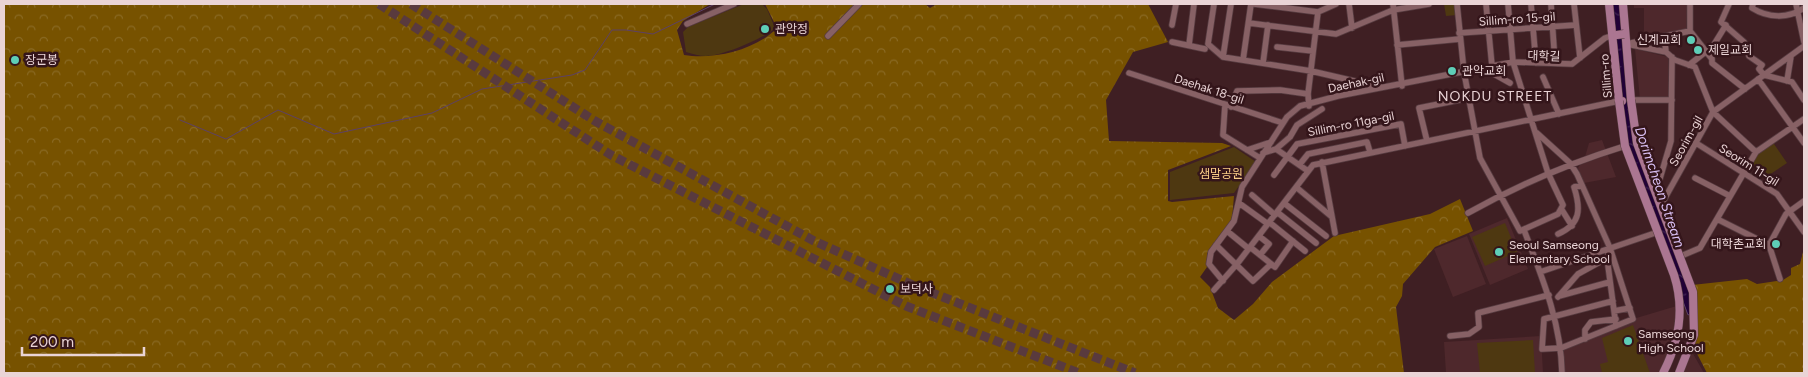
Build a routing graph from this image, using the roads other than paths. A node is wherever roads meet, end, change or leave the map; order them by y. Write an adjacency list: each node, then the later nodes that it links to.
1 (734, 4): 29 (street)
2 (859, 4): 42 (street)
3 (1176, 4): 31 (street)
4 (1194, 4): 49 (street)
5 (1214, 4): 58 (street)
6 (1231, 4): 58 (street)
7 (1252, 4): 23 (street); 28 (street)
8 (1336, 4): 26 (street)
9 (1349, 4): 35 (street)
10 (1429, 4): 24 (street)
11 (1457, 4): 43 (street)
12 (1486, 4): 38 (street)
13 (1508, 4): 37 (street)
14 (1531, 4): 36 (street)
15 (1552, 4): 34 (street)
16 (1574, 4): 33 (street)
17 (1609, 4): 45 (main road, Sillim-ro)
18 (1623, 4): 41 (main road, Sillim-ro)
19 (1690, 4): 39 (street)
20 (1729, 4): 30 (street)
21 (1753, 4): 27 (street)
22 (1796, 4): 27 (street)
23 (1279, 5): 26 (street)
24 (1393, 7): 35 (street); 50 (street)
25 (1804, 8): 27 (street)
26 (1318, 12): 40 (street)
27 (1796, 14): 48 (street)
28 (1248, 22): 32 (street); 60 (street)
29 (687, 24)
30 (1726, 24): 54 (street); 70 (street)
31 (1172, 25)
32 (1268, 25): 40 (street); 61 (street)
33 (1576, 25): 34 (street, Sillim-ro 15-gil); 59 (street)
34 (1553, 27): 36 (street, Sillim-ro 15-gil); 63 (street)
35 (1352, 28): 40 (street)
36 (1533, 28): 37 (street, Sillim-ro 15-gil); 62 (street)
37 (1510, 30): 38 (street, Sillim-ro 15-gil); 64 (street)
38 (1489, 31): 43 (street, Sillim-ro 15-gil); 66 (street)
39 (1690, 31): 44 (street); 54 (street)
40 (1316, 32): 53 (street)
41 (1625, 34): 45 (main road, bridge); 47 (main road, Sillim-ro)
42 (828, 36)
43 (1459, 36): 50 (street, Sillim-ro 15-gil); 69 (street)
44 (1664, 36): 47 (street); 55 (street)
45 (1614, 38): 59 (street, Daehak-gil); 64 (street, 대학길); 85 (main road, Sillim-ro)
46 (1172, 42): 49 (street)
47 (1626, 44): 55 (street); 82 (main road, Sillim-ro)
48 (1804, 44): 56 (street, Seorim-gil)
49 (1189, 45): 52 (street)
50 (1397, 45): 75 (street)
51 (1277, 47): 53 (street)
52 (1205, 49)
53 (1313, 51): 67 (street)
54 (1706, 51): 65 (street); 77 (street)
55 (1666, 52): 57 (street)
56 (1791, 56): 70 (street, Seorim-gil); 73 (street)
57 (1672, 57): 65 (street); 83 (street)
58 (1223, 58): 60 (street)
59 (1580, 58): 63 (street, Daehak-gil)
60 (1243, 60): 61 (street)
61 (1263, 63): 67 (street)
62 (1536, 63): 63 (street, Daehak-gil); 64 (street, Daehak-gil)
63 (1556, 63)
64 (1513, 64): 66 (street, Daehak-gil); 81 (street)
65 (1689, 65): 89 (street)
66 (1492, 68): 69 (street, Daehak-gil); 74 (street)
67 (1311, 71): 76 (street); 79 (street)
68 (1129, 73): 87 (street, Daehak 18-gil)
69 (1464, 73): 75 (street, Daehak-gil); 80 (street)
70 (1764, 75): 72 (street, Seorim-gil); 73 (street)
71 (1543, 77): 78 (street)
72 (1758, 79): 77 (street, Seorim-gil); 94 (street)
73 (1787, 81): 84 (street)
74 (1510, 84)
75 (1402, 85): 76 (street, Daehak-gil); 86 (street)
76 (1382, 87): 86 (street, Daehak-gil)
77 (1745, 89): 89 (street, Seorim-gil)
78 (1549, 90): 81 (street); 90 (street)
79 (1308, 94): 86 (street); 87 (street)
80 (1469, 98): 95 (street); 96 (street)
81 (1525, 100): 92 (street)
82 (1631, 100): 83 (street, Sillim-ro); 85 (main road); 98 (main road, Sillim-ro, bridge)
83 (1672, 100): 119 (street)
84 (1804, 100)
85 (1620, 101): 90 (street); 102 (main road, Sillim-ro, bridge)
86 (1308, 104): 93 (street, Daehak-gil); 97 (street)
87 (1228, 106): 93 (street, Daehak 18-gil); 104 (street)
88 (1322, 109): 103 (street)
89 (1713, 112): 99 (street, Seorim-gil); 106 (street, Seorim-gil)
90 (1559, 114): 92 (street)
91 (1804, 119): 94 (street)
92 (1531, 120): 95 (street); 110 (street); 113 (street)
93 (1283, 123): 97 (street, Daehak-gil)
94 (1792, 127): 100 (street); 106 (street)
95 (1475, 131): 96 (street); 121 (street)
96 (1428, 141): 101 (street)
97 (1272, 142): 104 (street); 107 (street, Daehak-gil)
98 (1637, 143): 102 (main road, bridge); 119 (main road, Sillim-ro, bridge)
99 (1696, 143): 114 (street, Seorim 11-gil); 126 (street, Seorim-gil)
100 (1804, 144)
101 (1405, 146): 105 (street); 108 (street, Sillim-ro 11ga-gil)
102 (1625, 146): 110 (street); 138 (main road, Sillim-ro, bridge)
103 (1276, 149): 107 (street); 108 (street)
104 (1247, 150): 107 (street)
105 (1370, 152): 109 (street); 111 (street)
106 (1756, 152): 114 (street)
107 (1263, 155): 125 (street); 125 (street, Daehak-gil)
108 (1289, 156): 111 (street); 115 (street)
109 (1322, 162): 112 (street); 131 (street)
110 (1570, 163): 113 (street); 117 (street)
111 (1300, 164): 112 (street)
112 (1308, 171): 118 (street)
113 (1548, 173): 121 (street); 127 (street)
114 (1744, 173): 122 (street); 128 (street, Seorim 11-gil)
115 (1274, 175)
116 (1695, 178): 122 (street)
117 (1582, 185): 134 (street); 149 (street)
118 (1296, 187): 124 (street); 131 (street)
119 (1656, 192): 126 (main road, Sillim-ro, bridge)
120 (1252, 195): 129 (street)
121 (1499, 195): 130 (street); 136 (street)
122 (1730, 196): 132 (street)
123 (1804, 201): 128 (street)
124 (1284, 203): 129 (street); 143 (street)
125 (1240, 204): 133 (street); 137 (street, Daehak-gil)
126 (1661, 205): 135 (main road, Sillim-ro, bridge)
127 (1562, 210): 134 (street); 136 (street)
128 (1790, 212): 139 (street, Seorim 11-gil); 146 (street)
129 (1276, 213): 133 (street); 145 (street)
130 (1468, 213)
131 (1332, 217): 140 (street)
132 (1717, 219): 146 (street); 152 (street)
133 (1268, 223): 142 (street); 144 (street)
134 (1572, 226): 141 (street)
135 (1670, 227): 138 (main road, bridge); 152 (main road, Sillim-ro, bridge)
136 (1524, 230): 156 (street)
137 (1228, 232): 147 (street, Daehak-gil); 148 (street)
138 (1658, 232): 149 (street); 168 (main road, Sillim-ro, bridge)
139 (1804, 232)
140 (1335, 233)
141 (1558, 234)
142 (1259, 236): 148 (street); 151 (street)
143 (1326, 236)
144 (1293, 242): 150 (street); 155 (street)
145 (1316, 243)
146 (1769, 245): 157 (street)
147 (1218, 246): 154 (street); 158 (street)
148 (1250, 248): 151 (street); 154 (street)
149 (1610, 248): 153 (street); 156 (street); 164 (street)
150 (1305, 251)
151 (1260, 255): 155 (street)
152 (1681, 256): 169 (main road, Sillim-ro, bridge)
153 (1607, 258): 159 (street); 162 (street)
154 (1237, 264): 155 (street); 158 (street)
155 (1271, 264)
156 (1540, 272): 161 (street)
157 (1780, 279)
158 (1224, 280): 160 (street)
159 (1610, 282): 162 (street); 163 (street)
160 (1214, 290)
161 (1550, 297): 162 (street); 166 (street); 170 (street)
162 (1558, 297)
163 (1613, 301): 165 (street); 166 (street)
164 (1630, 308): 165 (street); 167 (street)
165 (1614, 311): 167 (street)
166 (1554, 316): 172 (street); 172 (street)
167 (1616, 322): 171 (street); 171 (street)
168 (1679, 326): 169 (main road, bridge); 174 (main road, Sillim-ro, bridge)
169 (1695, 328): 175 (main road, Sillim-ro, bridge)
170 (1450, 336)
171 (1585, 339): 172 (street)
172 (1562, 348): 173 (street)
173 (1562, 373)
174 (1663, 373)
175 (1679, 373)

